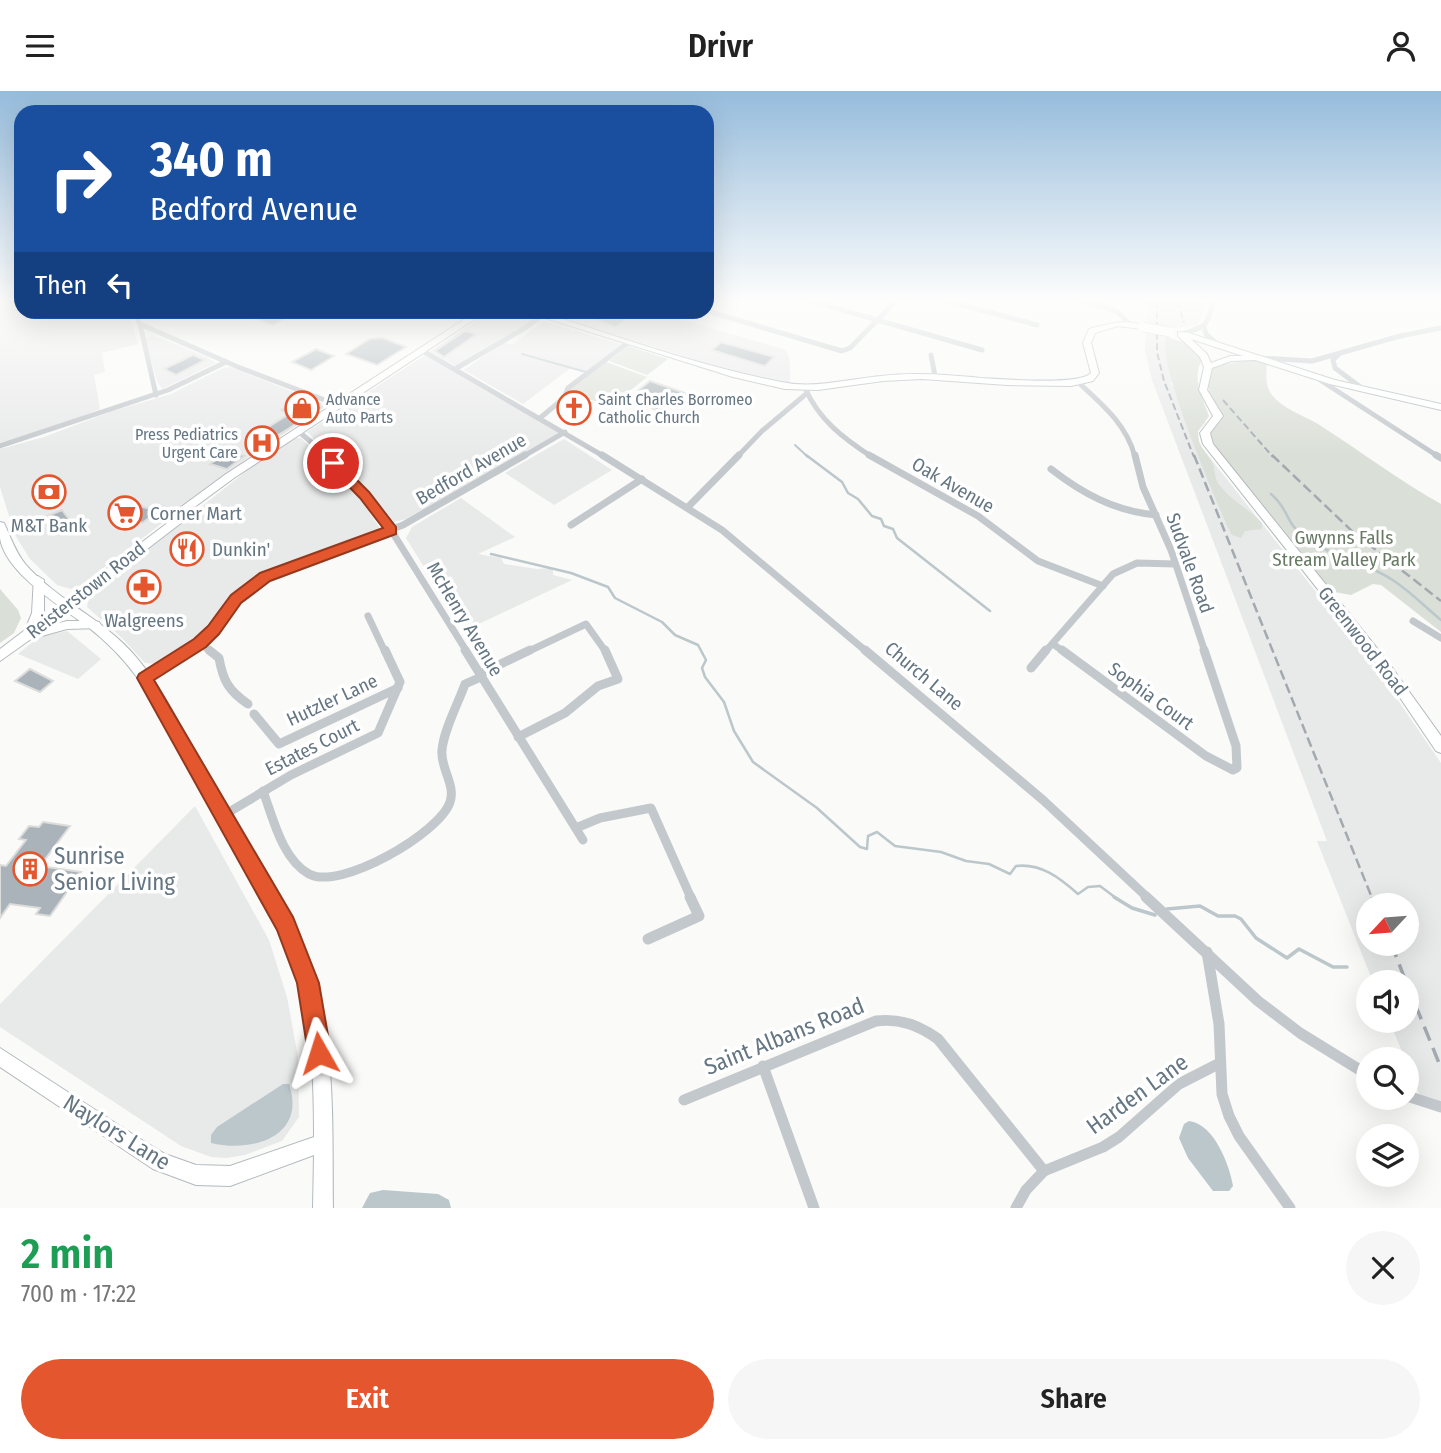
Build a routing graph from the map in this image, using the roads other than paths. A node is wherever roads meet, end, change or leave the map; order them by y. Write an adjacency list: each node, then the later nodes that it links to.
1 (147, 353): 23 (street)
2 (206, 353): 15 (street)
3 (420, 353): 25 (street, Reisterstown Road)
4 (427, 353): 17 (street, Church Lane)
5 (481, 353): 17 (street)
6 (614, 353): 27 (street)
7 (666, 353): 21 (street)
8 (1090, 353): 20 (street)
9 (1202, 353): 16 (street)
10 (1246, 353): 14 (street)
11 (1344, 353): 13 (street)
12 (931, 355): 18 (street)
13 (1338, 355): 14 (street); 22 (street)
14 (1260, 358): 16 (street); 19 (street)
15 (226, 362): 23 (street); 25 (street)
16 (1209, 367): 60 (street, Greenwood Road)
17 (455, 369): 27 (street, Church Lane)
18 (935, 376): 20 (street); 21 (street)
19 (1313, 376): 22 (street); 24 (street)
20 (1079, 383): 36 (street, Sudvale Road)
21 (805, 391): 35 (street); 43 (street, Oak Avenue)
22 (1369, 392): 24 (street); 26 (street)
23 (156, 395): 30 (street)
24 (1357, 403): 31 (street)
25 (338, 405): 28 (street, Reisterstown Road)
26 (1441, 407)
27 (540, 418): 29 (street, Church Lane)
28 (298, 431): 32 (street, Reisterstown Road); 40 (street, McHenry Avenue)
29 (565, 432): 34 (street, Church Lane); 40 (street, Bedford Avenue)
30 (0, 446)
31 (1441, 458)
32 (243, 469): 37 (main road, Reisterstown Road)
33 (1051, 469): 36 (street)
34 (642, 479): 35 (street, Church Lane); 38 (street)
35 (688, 507): 67 (street, Church Lane)
36 (1156, 515): 41 (street, Sudvale Road)
37 (171, 524): 44 (street, Reisterstown Road)
38 (571, 525)
39 (0, 526): 42 (street)
40 (391, 530): 50 (street, Bedford Avenue); 54 (street, McHenry Avenue)
41 (1175, 564): 43 (street); 61 (street, Sudvale Road)
42 (38, 580): 44 (main road); 48 (street)
43 (1103, 586): 51 (street)
44 (67, 604): 47 (street); 48 (street, Reisterstown Road)
45 (368, 616): 56 (street)
46 (1413, 621): 49 (street)
47 (95, 625): 48 (street); 55 (street)
48 (25, 637): 52 (street, Reisterstown Road)
49 (1441, 638)
50 (200, 643): 55 (street, Bedford Avenue); 57 (street)
51 (1053, 644): 53 (street); 61 (street, Sophia Court)
52 (0, 656)
53 (1031, 668)
54 (481, 675): 59 (street, McHenry Avenue); 59 (street); 62 (street)
55 (145, 678): 63 (main road)
56 (398, 688): 58 (street, Hutzler Lane); 62 (street, Estates Court)
57 (247, 704)
58 (254, 714)
59 (518, 737): 64 (street, McHenry Avenue)
60 (1441, 747)
61 (1233, 770)
62 (262, 792): 63 (street, Estates Court)
63 (224, 815): 75 (main road)
64 (576, 828): 65 (street, McHenry Avenue); 66 (street)
65 (583, 840)
66 (648, 939)
67 (1207, 952): 69 (street); 71 (street, Church Lane)
68 (0, 1057): 75 (street, Naylors Lane)
69 (1220, 1063): 76 (street, Harden Lane); 80 (street)
70 (763, 1066): 72 (street, Saint Albans Road); 76 (street, Saint Albans Road); 78 (street)
71 (1356, 1067)
72 (684, 1100)
73 (1419, 1100): 74 (street)
74 (1441, 1107)
75 (322, 1143): 77 (street)
76 (1044, 1171): 79 (street, Harden Lane)
77 (323, 1208)
78 (814, 1208)
79 (1016, 1208)
80 (1290, 1208)

